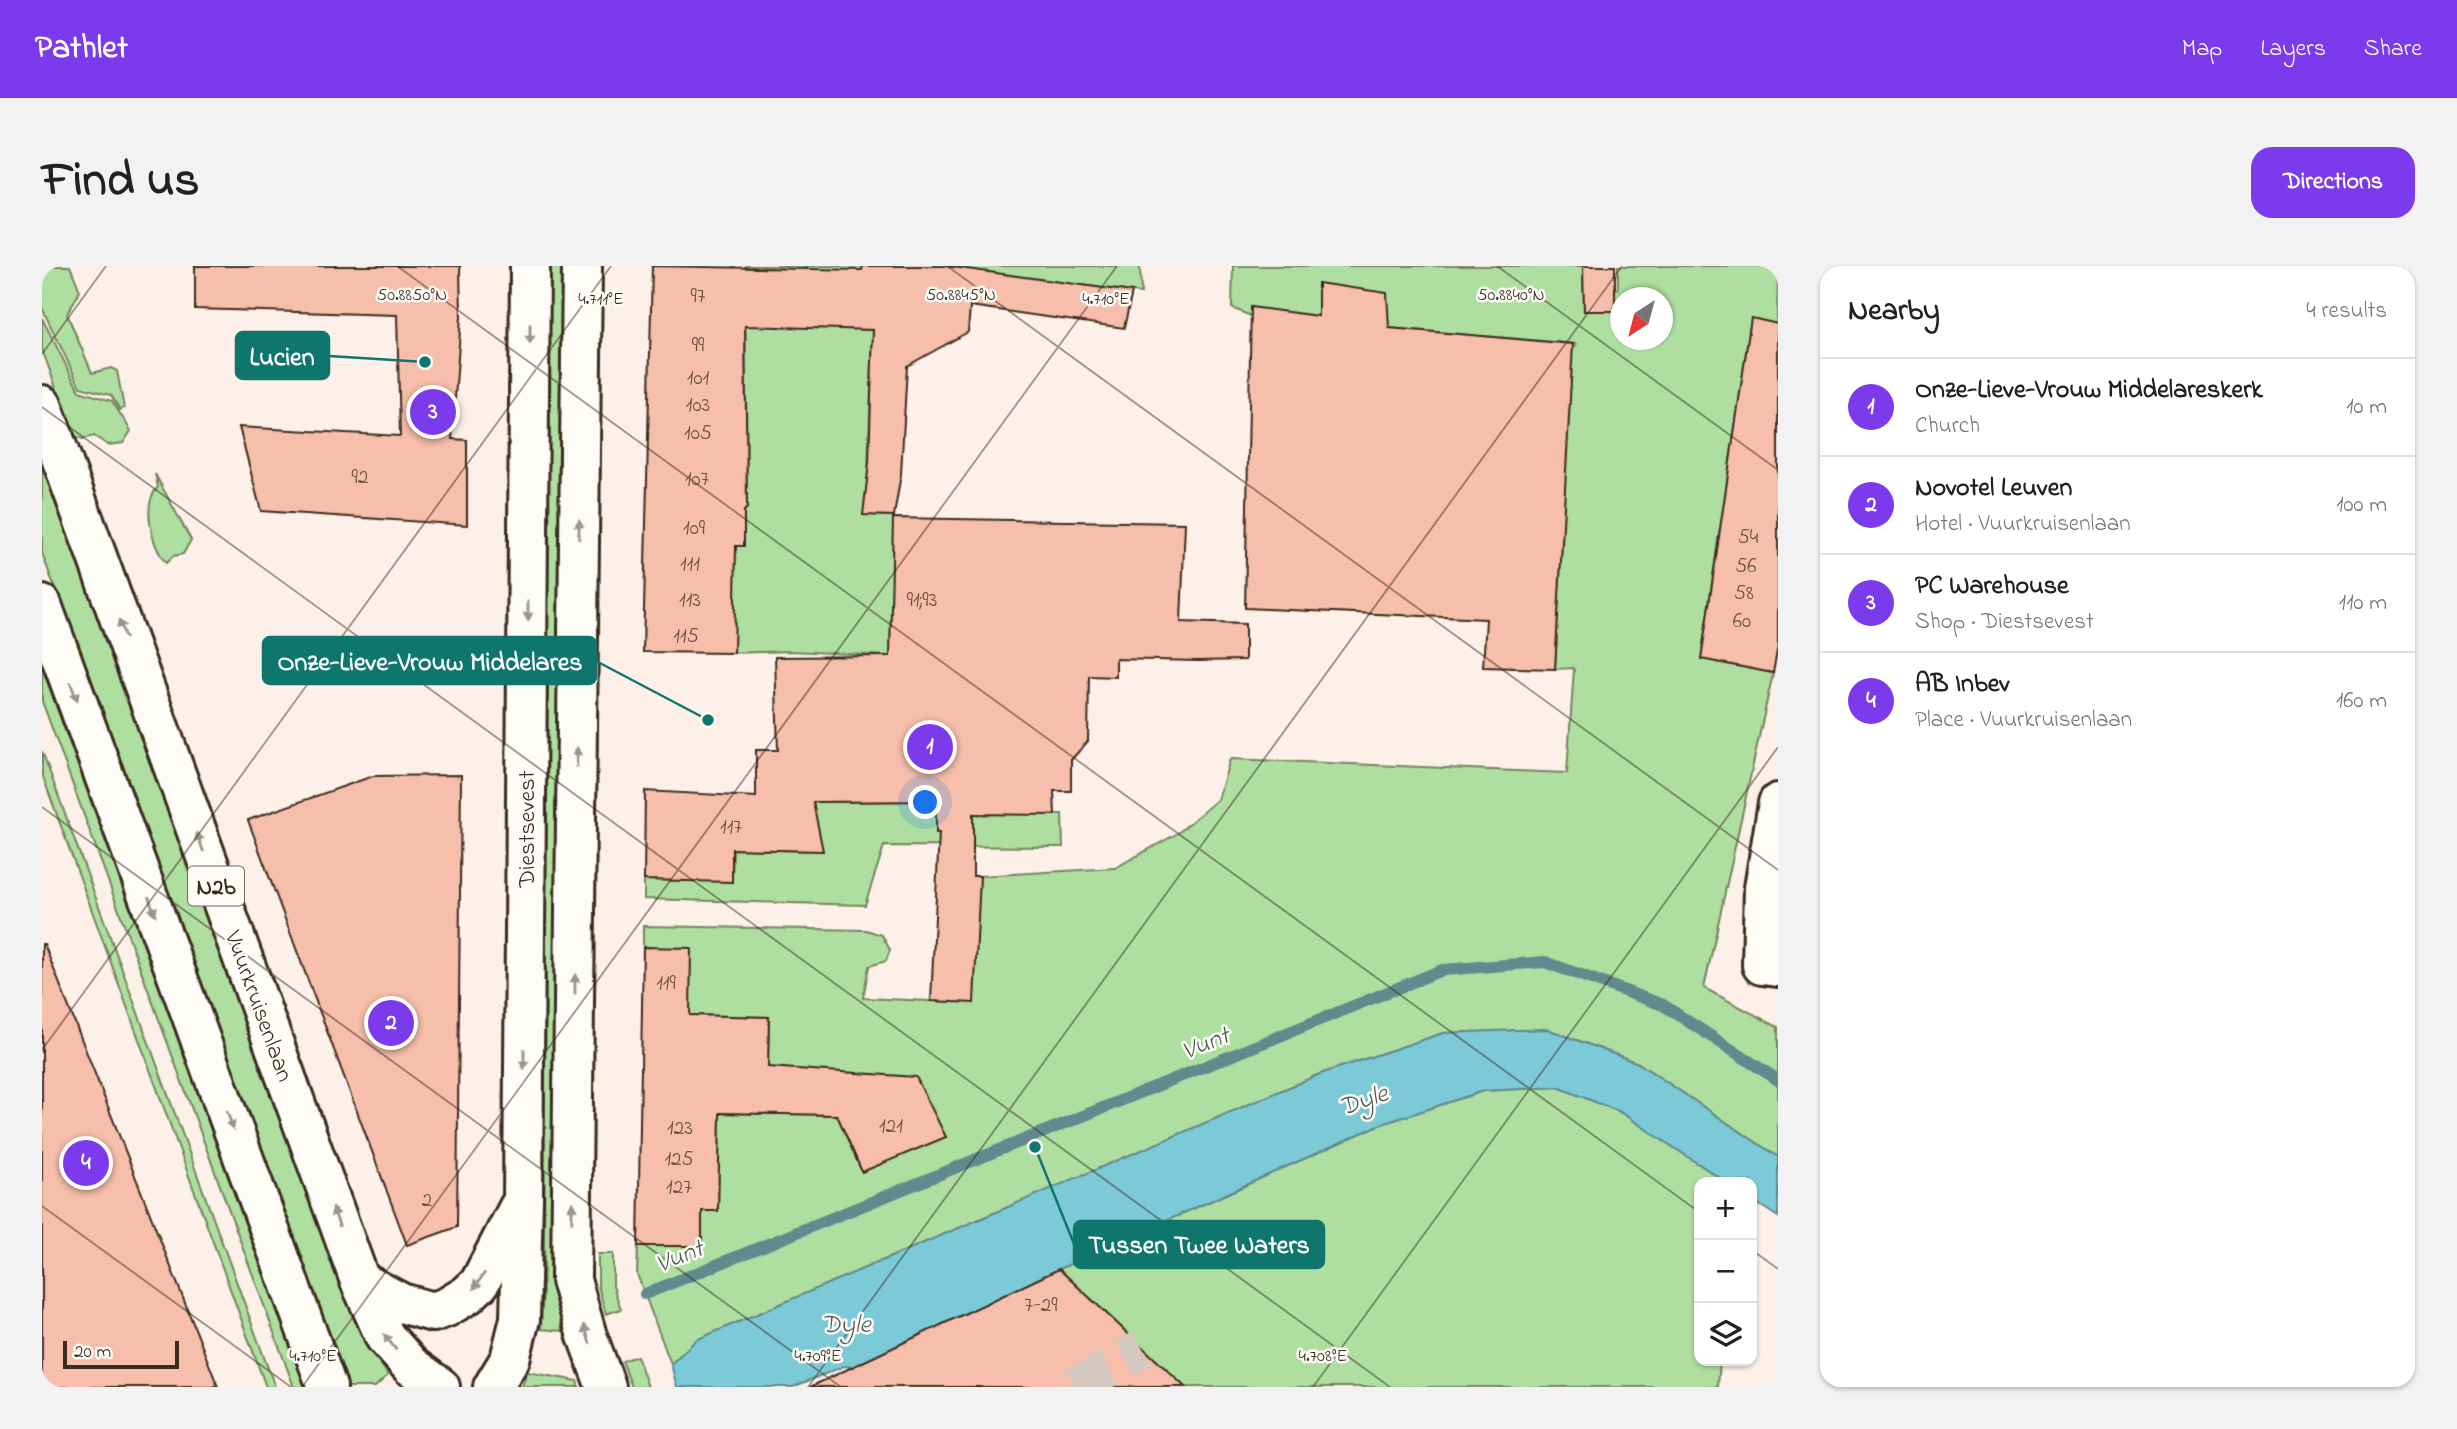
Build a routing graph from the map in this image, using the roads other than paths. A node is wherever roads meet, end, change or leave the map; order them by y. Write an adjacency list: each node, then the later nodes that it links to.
1 (530, 266): 7 (main road, Diestsevest, one-way to 7)
2 (582, 266): 12 (main road, Diestsevest, one-way to 2)
3 (42, 405): 8 (main road, Vuurkruisenlaan / N2b, one-way to 3)
4 (42, 605): 9 (main road, N2b, one-way to 9)
5 (1778, 803): 6 (main road)
6 (1778, 967)
7 (523, 1199): 8 (main road, one-way to 8); 11 (main road, Diestsevest)
8 (360, 1281): 10 (main road, Vuurkruisenlaan / N2b, one-way to 8)
9 (327, 1387)
10 (440, 1387)
11 (494, 1387)
12 (606, 1387)

